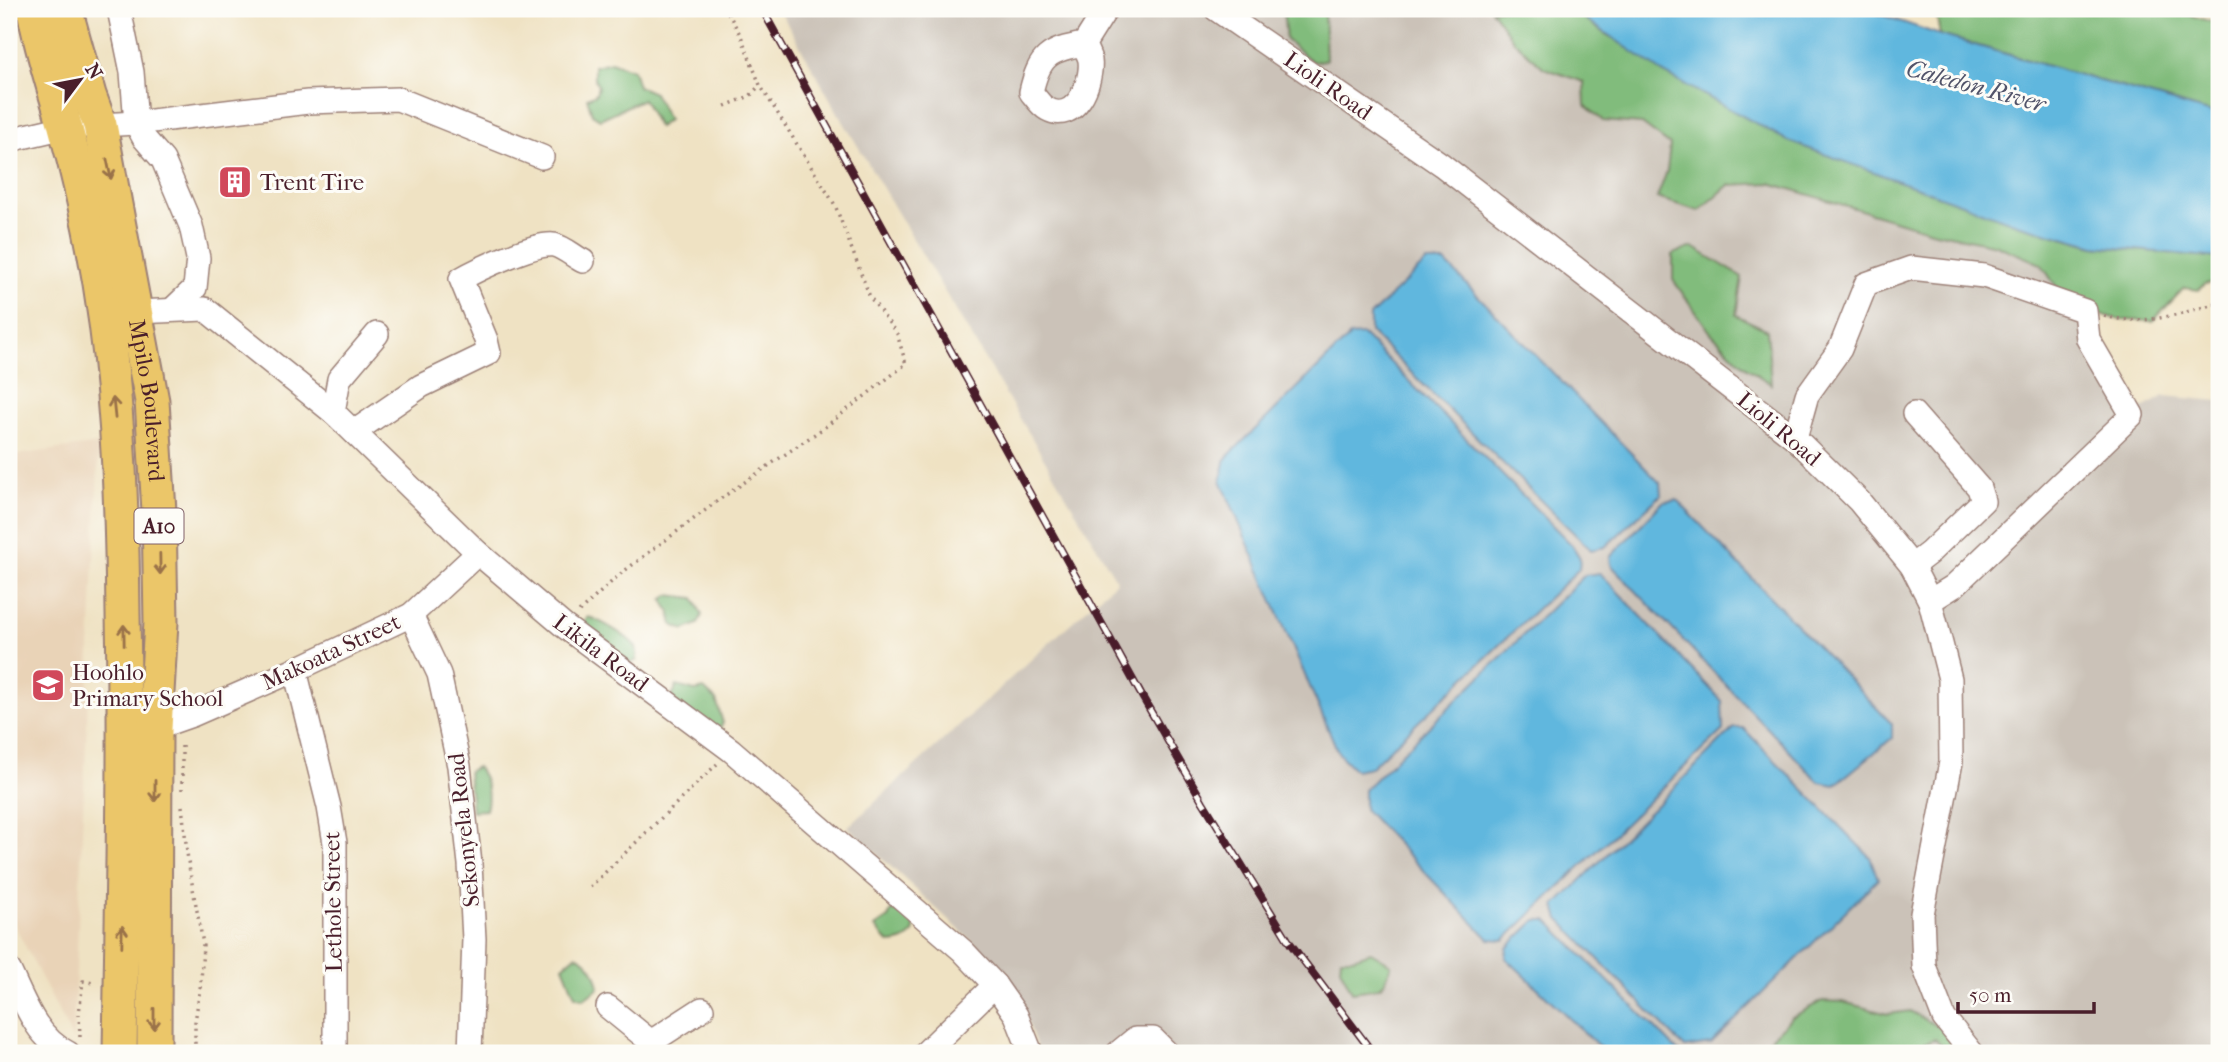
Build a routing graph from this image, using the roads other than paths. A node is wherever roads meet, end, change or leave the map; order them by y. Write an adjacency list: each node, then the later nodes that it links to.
1 (34, 9): 9 (highway, Mpilo Boulevard / A10)
2 (65, 9): 8 (highway, Mpilo Boulevard / A10)
3 (119, 9): 7 (street)
4 (1106, 9): 6 (street)
5 (1216, 9): 19 (street, Lioli Road)
6 (1084, 44)
7 (136, 123): 8 (street); 11 (street); 13 (street)
8 (100, 125): 9 (street); 14 (highway, Mpilo Boulevard / A10, one-way to 14)
9 (65, 127): 10 (street); 25 (highway, Mpilo Boulevard / A10, one-way to 9)
10 (9, 140)
11 (542, 157)
12 (583, 261): 18 (street)
13 (173, 310): 14 (street, Likila Road); 16 (street, Likila Road)
14 (136, 312): 25 (highway, Mpilo Boulevard / A10, one-way to 25)
15 (377, 334): 16 (street)
16 (334, 412): 18 (street, Likila Road)
17 (1914, 414): 21 (street)
18 (354, 432): 20 (street, Likila Road)
19 (1795, 438): 21 (street, Lioli Road); 22 (street)
20 (478, 553): 23 (street, Makoata Street); 27 (street, Likila Road)
21 (1912, 566): 22 (street, Lioli Road)
22 (1930, 601): 40 (street, Lioli Road)
23 (411, 615): 24 (street, Makoata Street); 35 (street, Sekonyela Road)
24 (295, 670): 25 (street, Makoata Street); 34 (street, Lethole Street)
25 (153, 724): 32 (highway, Mpilo Boulevard / A10, one-way to 25); 33 (highway, Mpilo Boulevard / A10, one-way to 33)
26 (9, 970): 31 (street)
27 (995, 985): 36 (street); 37 (street, Likila Road)
28 (608, 1007): 30 (street)
29 (702, 1009): 30 (street)
30 (651, 1048)
31 (73, 1050)
32 (120, 1053)
33 (154, 1053)
34 (335, 1053)
35 (470, 1053)
36 (925, 1053)
37 (1031, 1053)
38 (1118, 1053): 39 (street)
39 (1167, 1053)
40 (1972, 1053)

